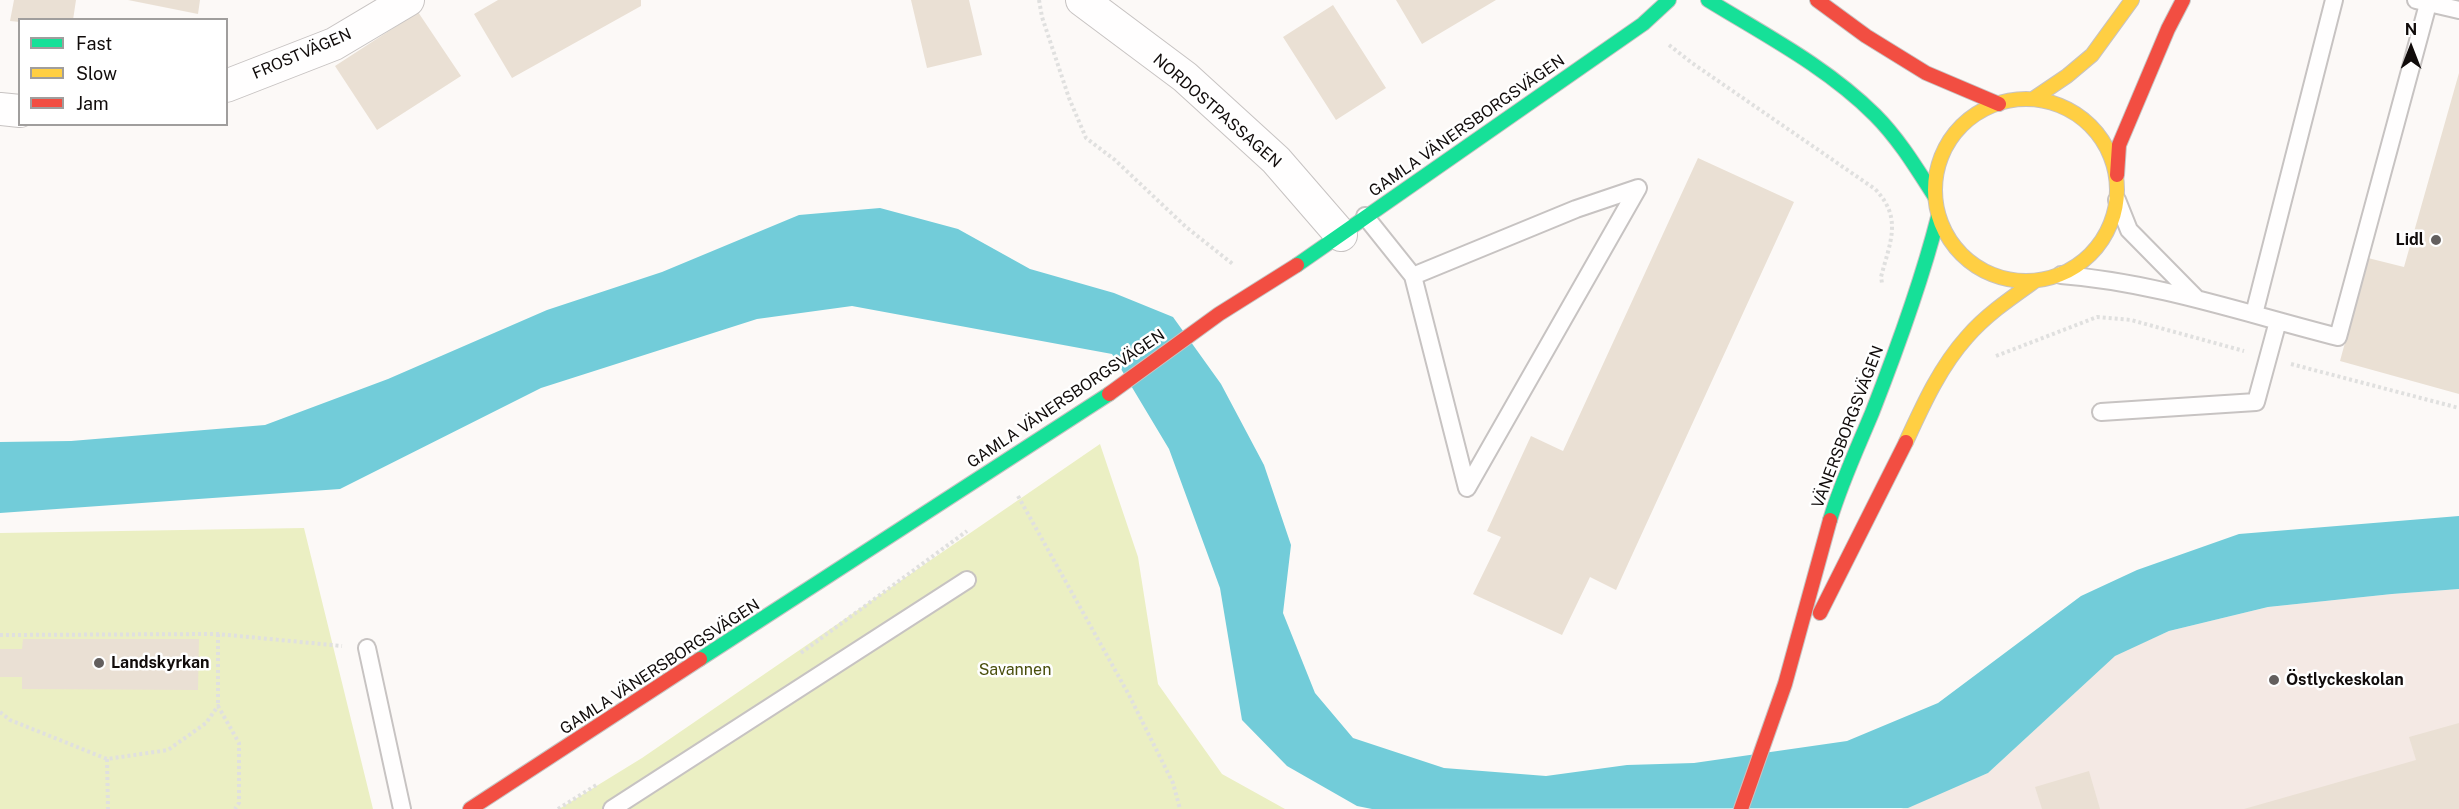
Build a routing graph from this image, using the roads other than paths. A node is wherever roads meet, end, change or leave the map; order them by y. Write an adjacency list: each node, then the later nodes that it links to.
1 (408, 0): 11 (street, FROSTVÄGEN)
2 (1082, 0): 21 (street, NORDOSTPASSAGEN)
3 (1668, 0): 19 (main road, GAMLA VÄNERSBORGSVÄGEN)
4 (1708, 0): 17 (main road)
5 (1817, 0): 13 (main road)
6 (2132, 0): 12 (main road)
7 (2183, 0): 16 (main road)
8 (2334, 0): 26 (lane)
9 (2422, 2): 10 (lane); 27 (lane)
10 (2459, 10)
11 (228, 85)
12 (2033, 99): 13 (main road); 16 (main road)
13 (1999, 104): 17 (main road)
14 (0, 109): 15 (street)
15 (18, 111)
16 (2116, 180): 18 (main road)
17 (1935, 197): 20 (main road)
18 (2117, 200): 22 (main road); 25 (lane)
19 (1365, 216): 21 (main road, GAMLA VÄNERSBORGSVÄGEN); 23 (lane)
20 (1938, 217): 24 (main road); 31 (main road, VÄNERSBORGSVÄGEN)
21 (1341, 235): 33 (main road, GAMLA VÄNERSBORGSVÄGEN)
22 (2061, 275): 24 (main road); 25 (lane)
23 (1413, 276): 23 (lane)
24 (2035, 281): 31 (main road, VÄNERSBORGSVÄGEN)
25 (2197, 299): 26 (lane)
26 (2254, 314): 27 (lane)
27 (2278, 321): 28 (lane)
28 (2101, 412)
29 (966, 580): 34 (lane)
30 (366, 648): 32 (lane)
31 (1785, 684): 35 (main road, VÄNERSBORGSVÄGEN)
32 (402, 809)
33 (470, 809)
34 (612, 809)
35 (1741, 809)

